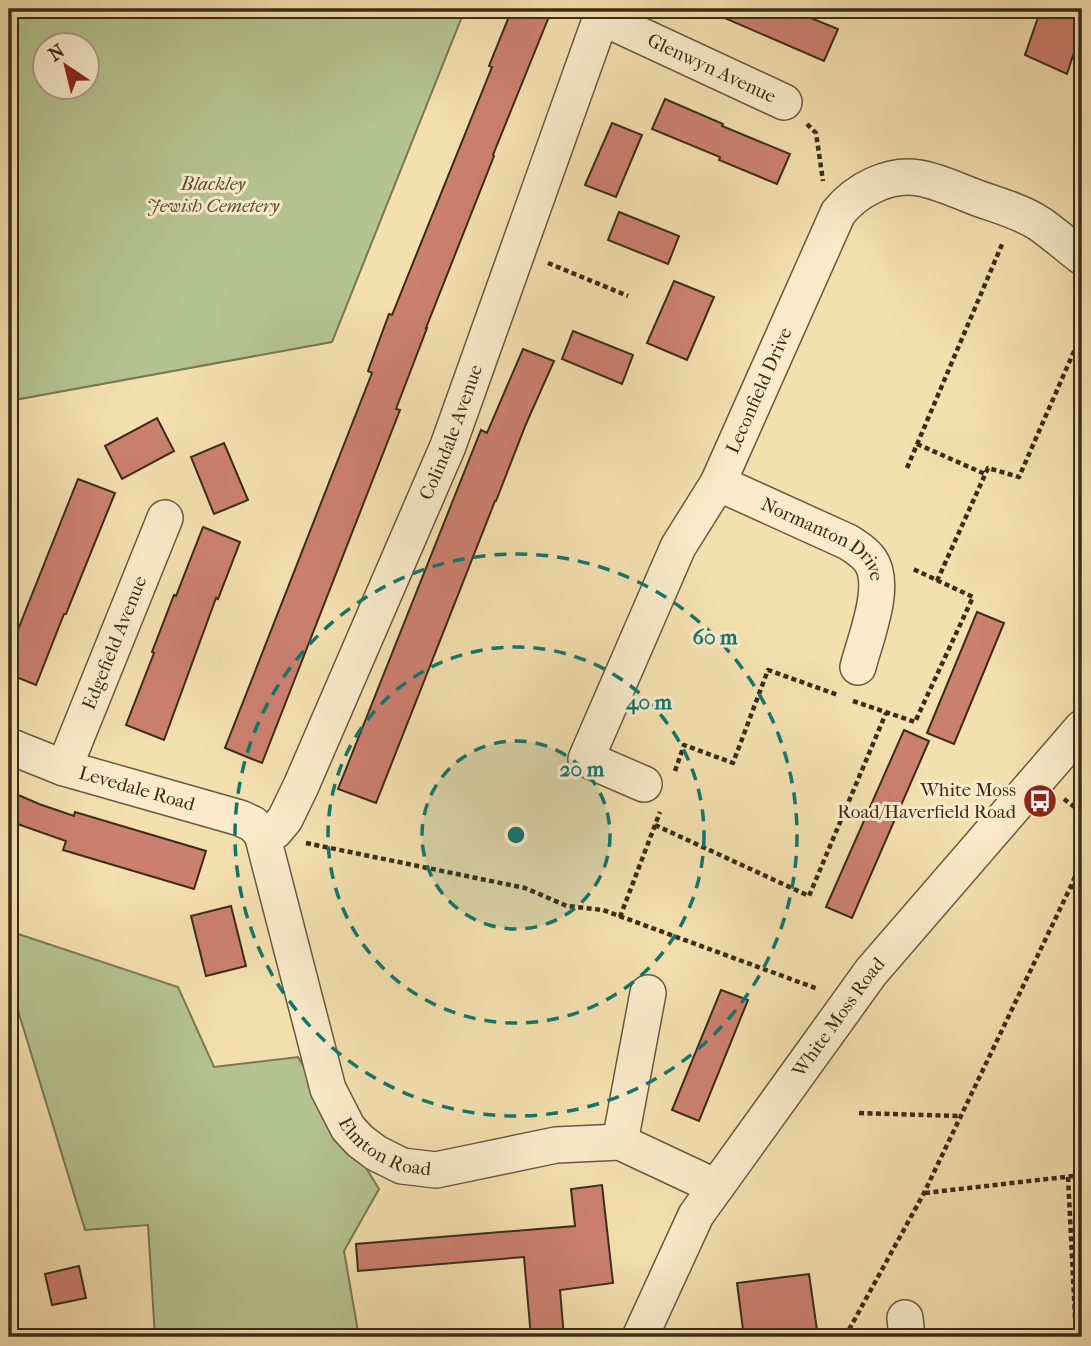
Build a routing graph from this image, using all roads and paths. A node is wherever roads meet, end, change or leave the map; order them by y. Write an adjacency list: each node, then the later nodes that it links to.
1 (602, 13): 2 (street, Glenwyn Avenue); 5 (street, Colindale Avenue)
2 (784, 102): 4 (path)
3 (1016, 212): 4 (street, Leconfield Drive); 6 (street, Leconfield Drive); 9 (path)
4 (838, 213): 12 (street, Leconfield Drive)
5 (517, 250): 7 (path); 23 (street, Colindale Avenue)
6 (1082, 257)
7 (628, 296)
8 (1082, 333): 11 (path)
9 (917, 444): 10 (path); 11 (path)
10 (907, 468)
11 (985, 474): 15 (path)
12 (718, 483): 16 (street, Normanton Drive); 21 (street, Leconfield Drive)
13 (165, 518): 20 (street, Edgefield Avenue)
14 (911, 568): 15 (path)
15 (937, 581): 17 (path)
16 (858, 667)
17 (886, 713): 21 (path); 22 (path)
18 (1082, 728): 29 (street, White Moss Road)
19 (9, 746): 20 (street, Levedale Road)
20 (64, 768): 23 (street, Levedale Road)
21 (660, 788): 22 (path)
22 (655, 825): 27 (path)
23 (272, 828): 27 (path); 32 (street, Elmton Road)
24 (1082, 849): 25 (path)
25 (1071, 886): 26 (path); 31 (path)
26 (1082, 892)
27 (621, 916): 29 (path)
28 (648, 993): 32 (street)
29 (850, 1001): 35 (street, White Moss Road)
30 (859, 1113): 31 (path)
31 (961, 1116): 36 (path)
32 (620, 1142): 35 (street, Elmton Road)
33 (1082, 1175): 34 (path)
34 (1068, 1177): 36 (path); 38 (path)
35 (716, 1187): 41 (street, White Moss Road)
36 (924, 1194): 42 (path)
37 (1082, 1284): 38 (path)
38 (1073, 1285): 40 (path)
39 (1082, 1317): 40 (path)
40 (1075, 1318): 43 (path)
41 (640, 1337)
42 (845, 1337)
43 (1076, 1337)

